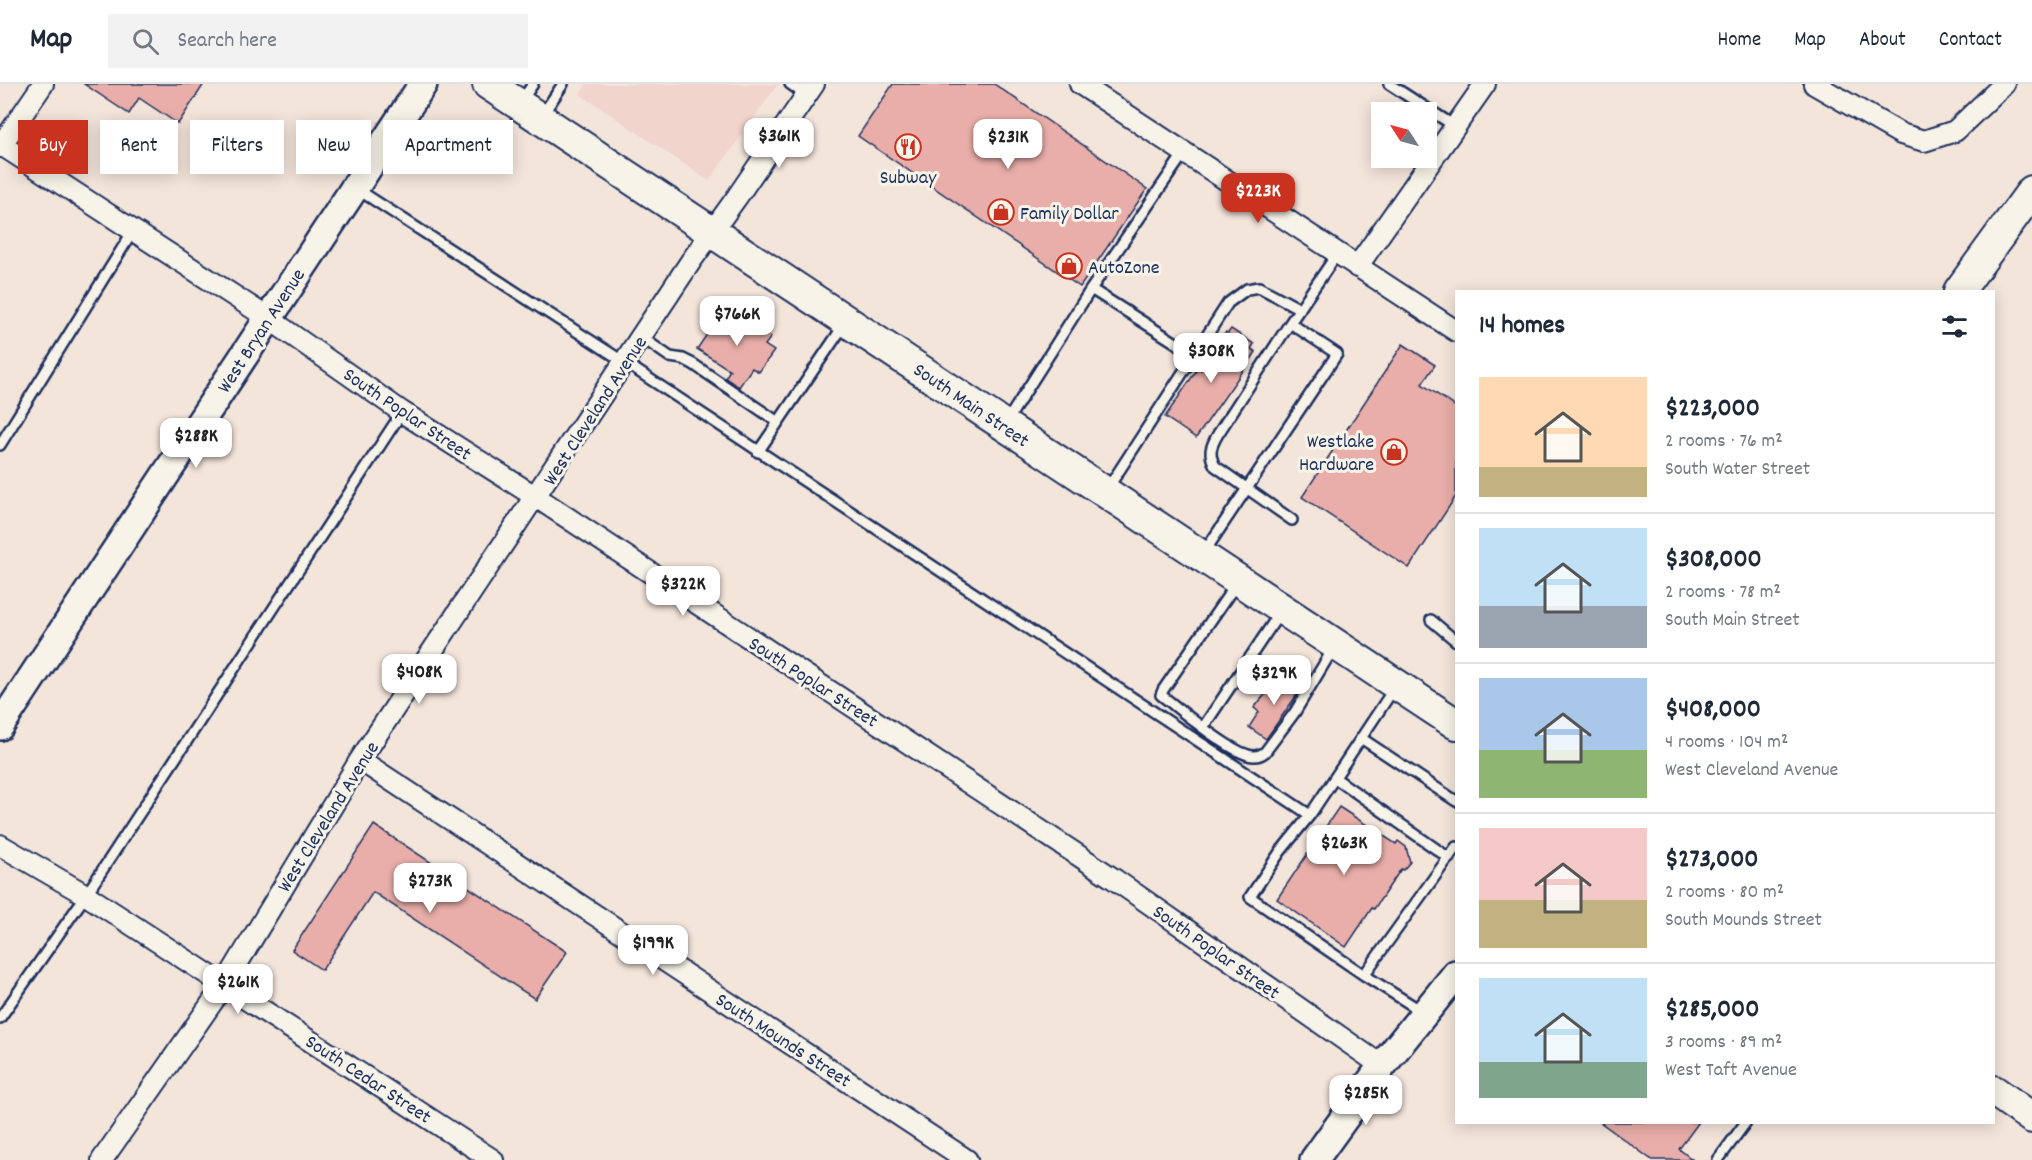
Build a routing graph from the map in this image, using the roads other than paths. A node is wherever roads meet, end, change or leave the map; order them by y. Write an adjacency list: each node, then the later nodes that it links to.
1 (43, 84): 13 (street)
2 (423, 84): 15 (street, West Bryan Avenue)
3 (563, 84): 11 (lane)
4 (790, 84): 10 (lane)
5 (1080, 84): 14 (street)
6 (1389, 84): 12 (lane)
7 (1485, 84): 12 (street)
8 (1814, 84): 9 (street)
9 (2004, 84)
10 (810, 90): 18 (street, West Cleveland Avenue)
11 (513, 94): 18 (main road, South Main Street)
12 (1456, 127): 20 (street)
13 (1, 146): 17 (street, South Poplar Street)
14 (1184, 153): 19 (street); 21 (lane)
15 (354, 187): 24 (street, West Bryan Avenue); 30 (lane)
16 (2032, 191): 22 (main road)
17 (133, 231): 24 (street, South Poplar Street); 34 (lane)
18 (711, 231): 25 (main road, South Main Street); 28 (street, West Cleveland Avenue)
19 (1337, 254): 20 (street); 23 (lane)
20 (1357, 267): 27 (street)
21 (1091, 289): 29 (lane); 33 (lane)
22 (1960, 290)
23 (1300, 309): 26 (lane); 29 (lane)
24 (267, 318): 31 (street, South Poplar Street); 48 (street, West Bryan Avenue)
25 (847, 321): 32 (lane); 33 (main road, South Main Street)
26 (1290, 323): 36 (lane); 36 (lane)
27 (1455, 330)
28 (641, 337): 30 (street, West Cleveland Avenue); 32 (lane)
29 (1194, 355): 37 (lane)
30 (624, 362): 35 (lane); 38 (street, West Cleveland Avenue)
31 (402, 412): 38 (street, South Poplar Street); 58 (lane)
32 (778, 422): 35 (lane)
33 (1005, 426): 37 (main road, South Main Street)
34 (0, 446)
35 (758, 452): 54 (lane)
36 (1247, 489): 39 (lane); 40 (lane)
37 (1106, 492): 40 (main road, South Main Street)
38 (536, 497): 51 (street, West Cleveland Avenue); 64 (street, South Poplar Street)
39 (1292, 520)
40 (1202, 556): 41 (main road, South Main Street)
41 (1239, 580): 42 (main road, South Main Street); 49 (lane)
42 (1282, 609): 45 (main road, South Main Street); 49 (lane)
43 (1431, 620): 44 (lane)
44 (1455, 640)
45 (1336, 644): 46 (main road, South Main Street); 49 (lane)
46 (1397, 684): 47 (main road, South Main Street); 50 (lane)
47 (1455, 723)
48 (0, 726)
49 (1204, 726)
50 (1361, 738): 52 (lane); 53 (lane)
51 (360, 760): 61 (street, West Cleveland Avenue); 70 (street, South Mounds Street)
52 (1335, 778): 54 (lane); 57 (lane)
53 (1455, 800)
54 (1310, 815): 59 (lane)
55 (0, 845): 58 (street, South Cedar Street)
56 (1455, 849): 57 (lane)
57 (1449, 858): 59 (lane)
58 (86, 895): 61 (street, South Cedar Street); 62 (lane)
59 (1364, 975): 63 (lane)
60 (1455, 975): 63 (street)
61 (225, 984): 68 (street, West Cleveland Avenue); 69 (street, South Cedar Street)
62 (0, 1018)
63 (1421, 1018): 64 (street)
64 (1382, 1066): 71 (street)
65 (1995, 1092): 66 (main road)
66 (2032, 1118)
67 (1745, 1124): 72 (lane)
68 (102, 1160)
69 (493, 1160)
70 (967, 1160)
71 (1314, 1160)
72 (1718, 1160)

